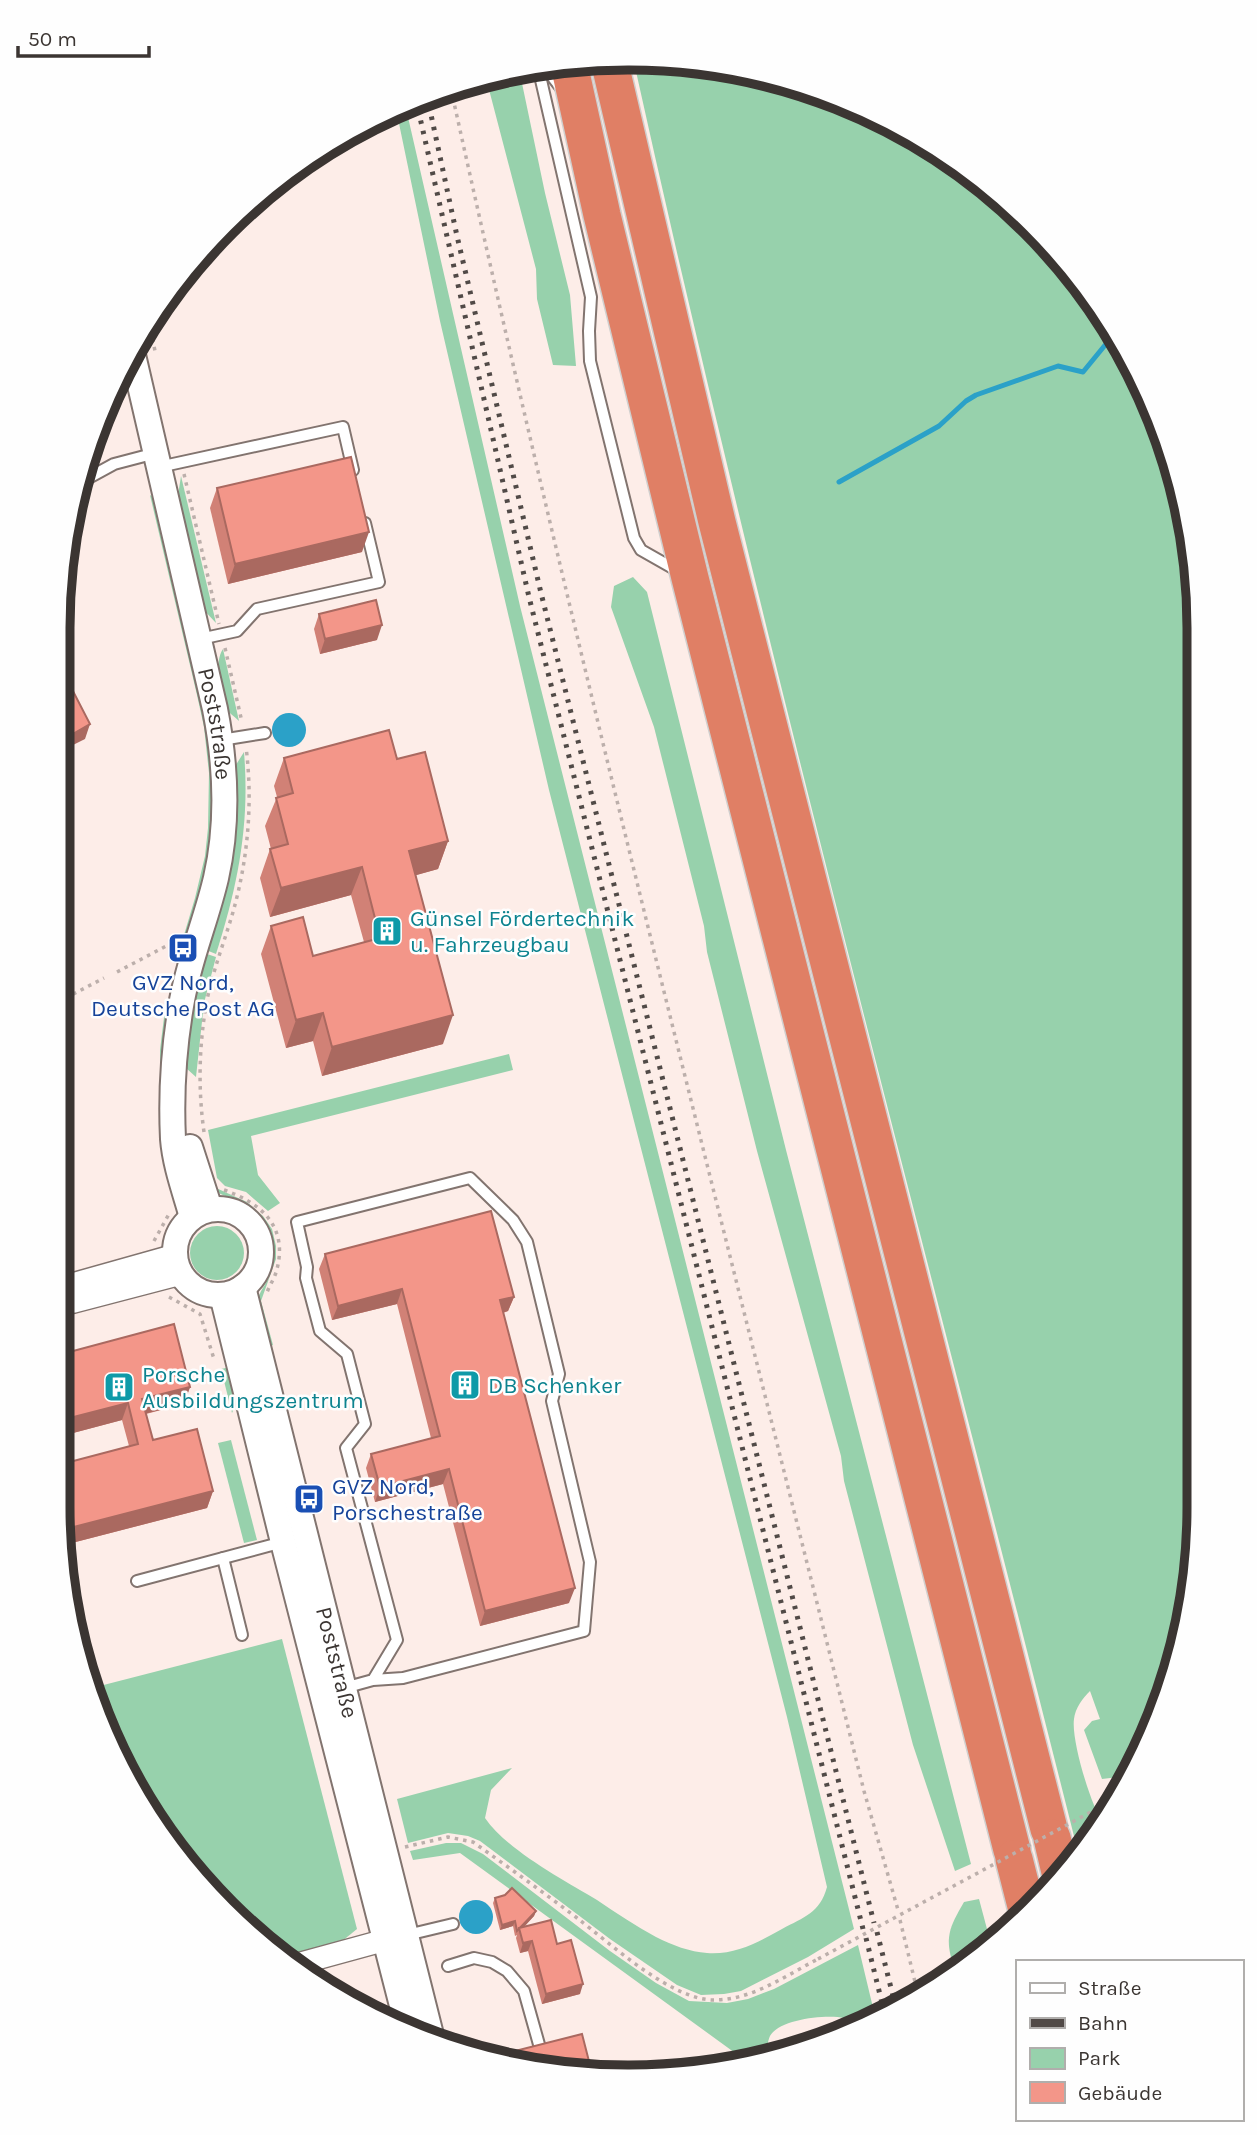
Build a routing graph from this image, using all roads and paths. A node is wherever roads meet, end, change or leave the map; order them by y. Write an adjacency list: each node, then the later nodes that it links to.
1 (611, 70): 42 (highway)
2 (571, 73): 6 (highway)
3 (552, 76): 6 (lane)
4 (540, 78): 14 (lane)
5 (453, 99): 45 (path)
6 (579, 109): 14 (highway)
7 (152, 337): 8 (path)
8 (157, 360)
9 (136, 366): 10 (street, Poststraße)
10 (165, 461): 11 (lane); 12 (lane); 15 (street, Poststraße); 15 (path)
11 (92, 476)
12 (355, 479)
13 (364, 517): 15 (lane)
14 (690, 578): 44 (highway)
15 (211, 637): 17 (street, Poststraße); 17 (path)
16 (265, 733): 17 (lane)
17 (233, 738): 24 (path); 25 (street, Poststraße)
18 (181, 934): 20 (path)
19 (170, 944): 21 (path)
20 (174, 958)
21 (117, 972)
22 (104, 978): 23 (path)
23 (70, 996)
24 (204, 1133)
25 (207, 1204): 26 (street); 28 (street); 30 (path)
26 (178, 1265): 27 (street); 28 (street); 31 (street)
27 (70, 1286)
28 (233, 1291): 33 (street, Poststraße); 38 (street, Poststraße)
29 (157, 1300): 32 (path)
30 (265, 1300)
31 (70, 1302)
32 (216, 1366)
33 (283, 1542): 34 (lane); 48 (street, Poststraße)
34 (223, 1558): 35 (lane); 36 (lane)
35 (137, 1581)
36 (242, 1635)
37 (373, 1680): 37 (lane); 38 (lane)
38 (344, 1688): 43 (street, Poststraße)
39 (1098, 1803): 40 (path)
40 (1100, 1806)
41 (1099, 1808): 43 (path, bridge)
42 (1054, 1847)
43 (399, 1849): 48 (street, Poststraße)
44 (1024, 1900)
45 (898, 1910)
46 (900, 1920): 51 (path)
47 (453, 1924): 48 (lane)
48 (396, 1938): 49 (street); 52 (street, Poststraße); 53 (street, Poststraße)
49 (306, 1962)
50 (448, 1966): 54 (lane)
51 (916, 1985)
52 (406, 2018)
53 (428, 2027)
54 (554, 2045)

